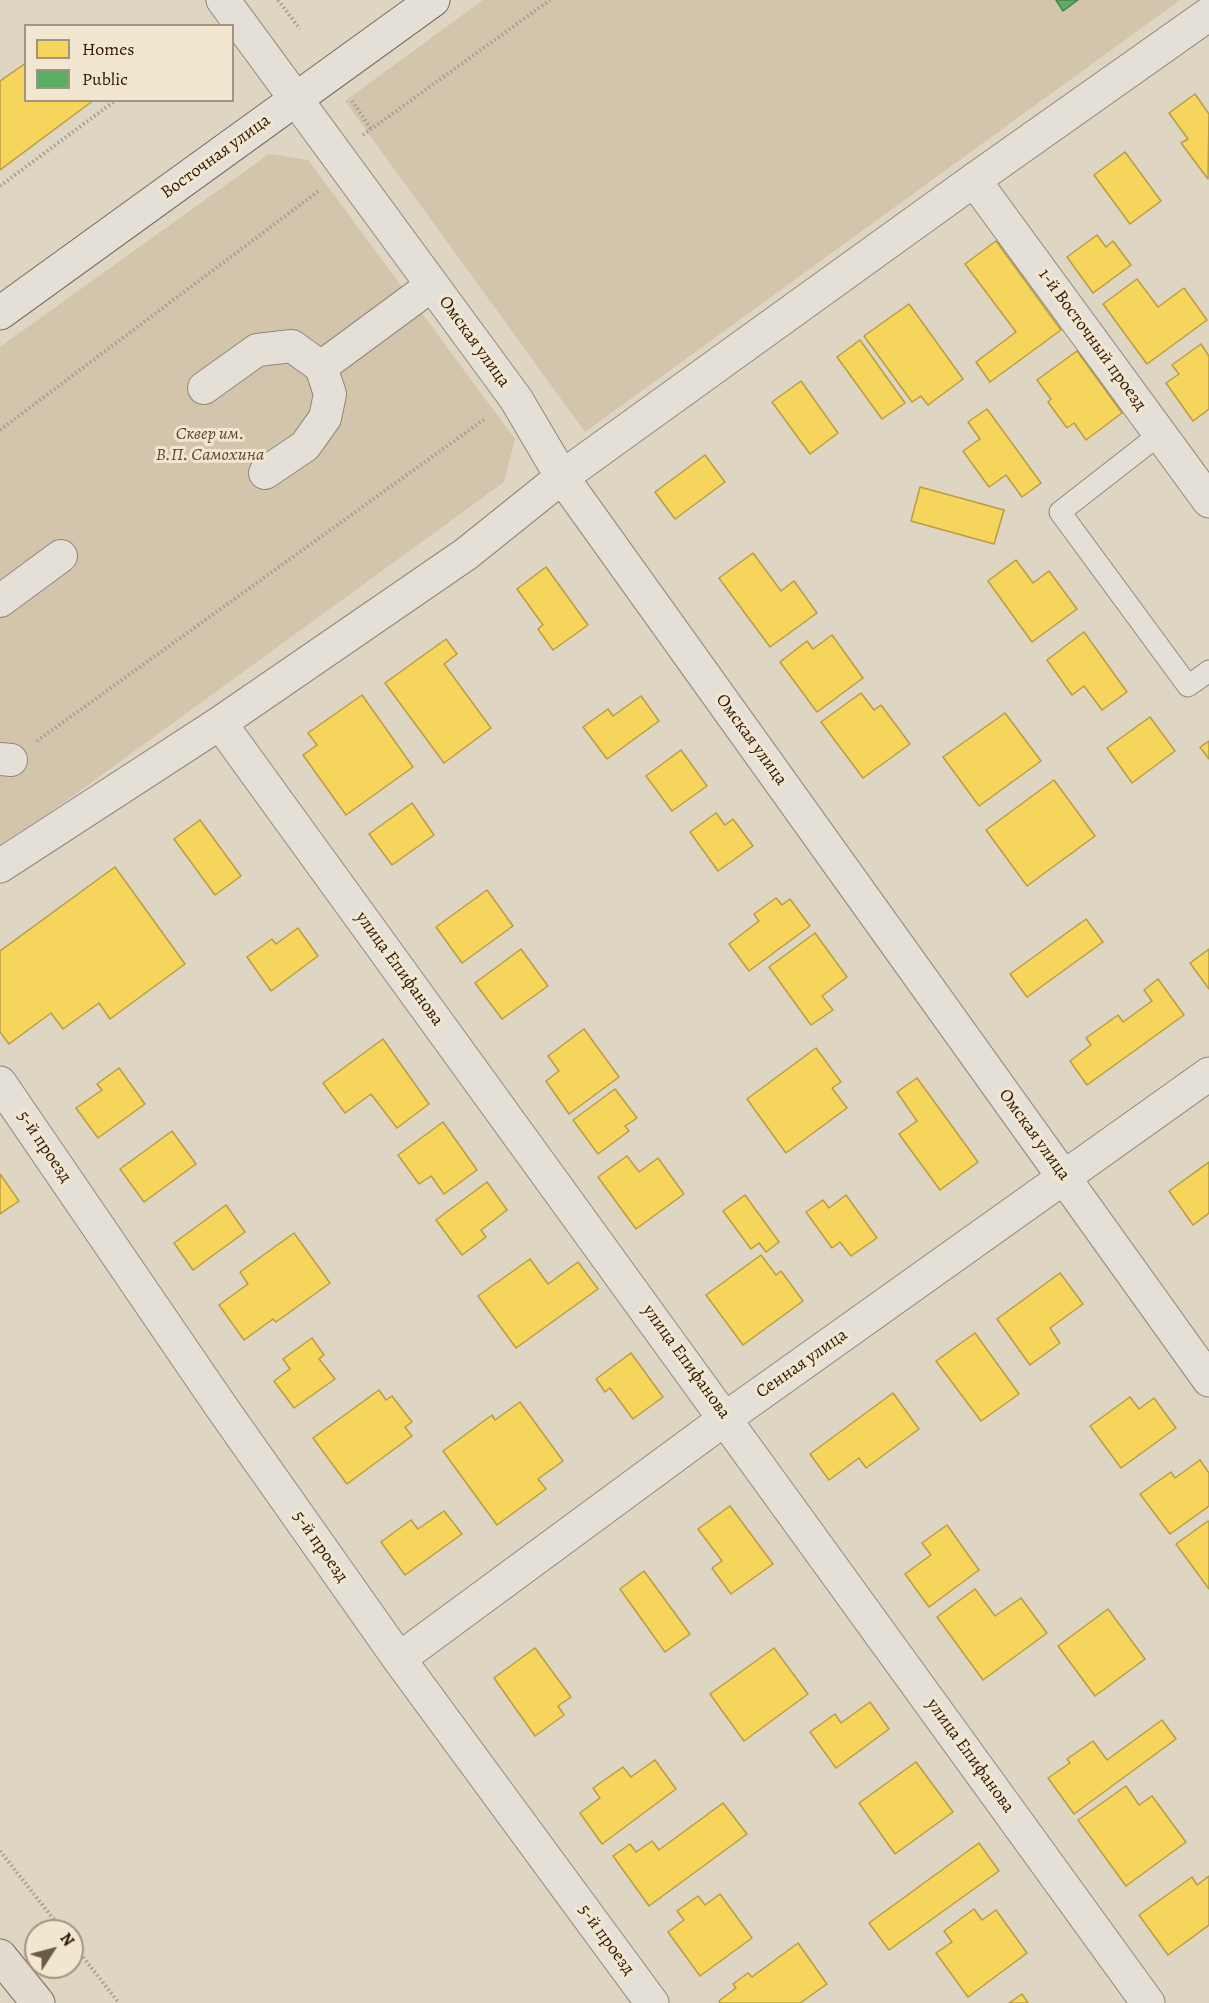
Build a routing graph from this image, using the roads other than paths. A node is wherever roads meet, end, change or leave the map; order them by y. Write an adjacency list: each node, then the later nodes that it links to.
1 (223, 0): 4 (street, Омская улица)
2 (433, 0): 4 (street, Восточная улица)
3 (1209, 14): 5 (street)
4 (297, 99): 7 (street, Восточная улица); 12 (street, Омская улица)
5 (974, 180): 10 (street, 1-й Восточный проезд); 12 (street)
6 (424, 291): 8 (street)
7 (0, 313)
8 (321, 367): 9 (street); 11 (street)
9 (204, 388)
10 (1160, 434): 13 (street, 1-й Восточный проезд); 16 (lane)
11 (265, 473)
12 (562, 477): 17 (street); 21 (street, Омская улица)
13 (1209, 501)
14 (61, 556): 15 (street)
15 (0, 601)
16 (1209, 671)
17 (220, 723): 18 (street); 23 (street, улица Епифанова)
18 (0, 866)
19 (1209, 1074): 21 (street, Сенная улица)
20 (0, 1083): 24 (street, 5-й проезд)
21 (1065, 1178): 22 (street, Омская улица); 23 (street, Сенная улица)
22 (1209, 1380)
23 (726, 1418): 24 (street, Сенная улица); 28 (street, улица Епифанова)
24 (399, 1659): 27 (street, 5-й проезд)
25 (0, 1956): 26 (main road)
26 (38, 2003)
27 (652, 2003)
28 (1148, 2003)

